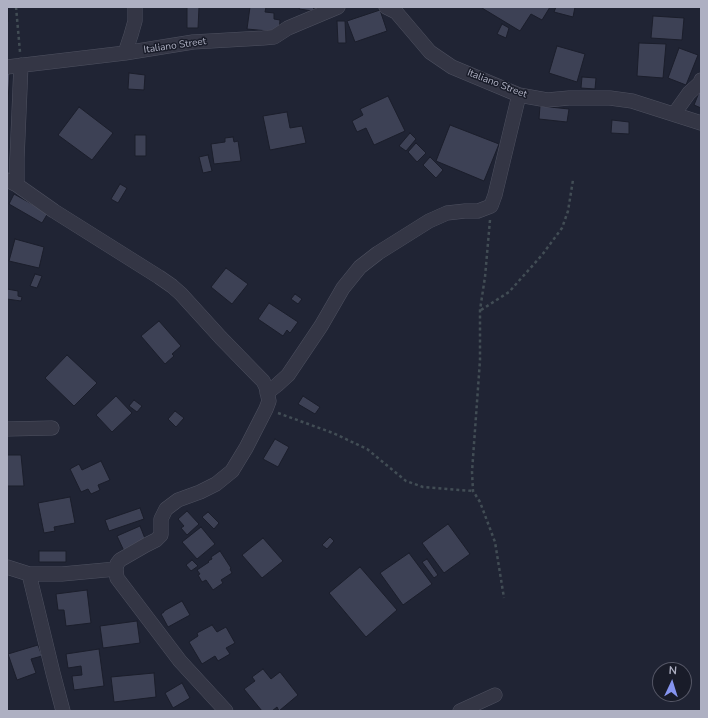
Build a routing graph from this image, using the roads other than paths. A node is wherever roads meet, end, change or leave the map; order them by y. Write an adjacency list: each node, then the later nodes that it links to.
1 (135, 7): 4 (street)
2 (338, 7): 4 (street, Italiano Street)
3 (386, 7): 7 (street, Italiano Street)
4 (124, 53): 5 (street, Italiano Street)
5 (14, 66): 10 (street)
6 (701, 80): 8 (street)
7 (519, 95): 8 (street, Italiano Street); 11 (street)
8 (674, 114): 9 (street, Italiano Street)
9 (701, 123)
10 (12, 183): 11 (street)
11 (267, 393): 15 (street)
12 (52, 428): 13 (street)
13 (7, 429)
14 (7, 567): 16 (street)
15 (116, 569): 16 (street); 19 (street)
16 (29, 574): 18 (street)
17 (495, 694): 20 (street)
18 (63, 711)
19 (226, 711)
20 (460, 711)

